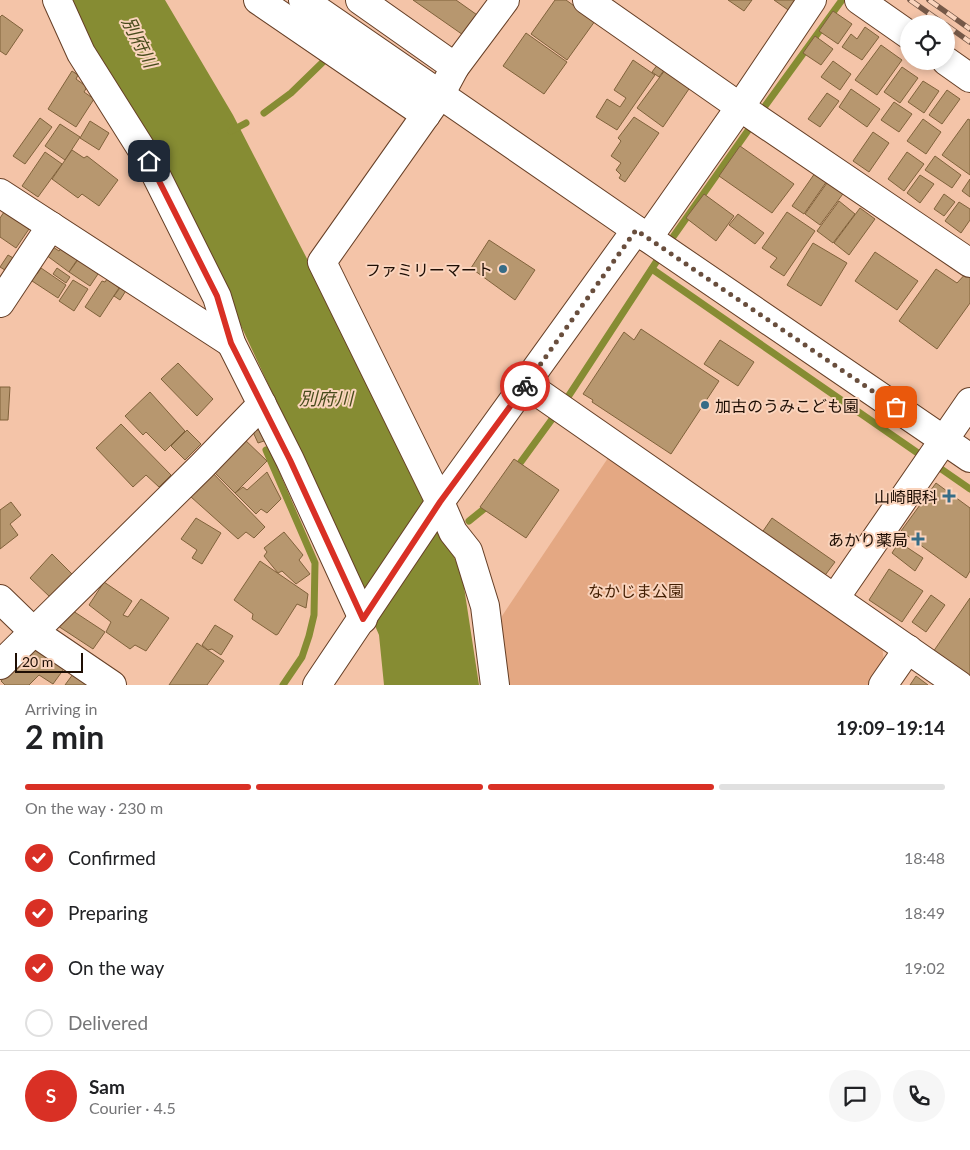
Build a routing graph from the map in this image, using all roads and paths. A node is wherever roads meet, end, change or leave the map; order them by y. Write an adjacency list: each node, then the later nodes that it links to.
1 (57, 0): 20 (street)
2 (258, 0): 13 (street)
3 (303, 0): 13 (street)
4 (360, 0): 10 (street)
5 (505, 0): 10 (street)
6 (587, 0): 14 (street)
7 (812, 0): 14 (street)
8 (859, 0): 9 (street)
9 (900, 29)
10 (456, 67): 13 (street)
11 (955, 67): 12 (street)
12 (970, 78)
13 (433, 105): 17 (street); 26 (street)
14 (742, 108): 17 (street); 18 (street)
15 (0, 192): 16 (street)
16 (51, 226): 19 (street); 20 (street)
17 (645, 236): 21 (street); 24 (street)
18 (970, 263)
19 (0, 303)
20 (231, 343): 23 (street)
21 (526, 384): 26 (street); 27 (street)
22 (970, 402): 24 (street)
23 (262, 404): 29 (street); 30 (street)
24 (943, 439): 25 (street); 27 (street)
25 (970, 458)
26 (440, 502): 29 (street); 35 (street)
27 (835, 598): 31 (street)
28 (0, 599): 30 (street)
29 (363, 619): 34 (street)
30 (34, 632): 32 (street); 33 (street)
31 (908, 649): 36 (street); 37 (street)
32 (0, 665)
33 (112, 685)
34 (317, 685)
35 (495, 685)
36 (883, 685)
37 (959, 685)

